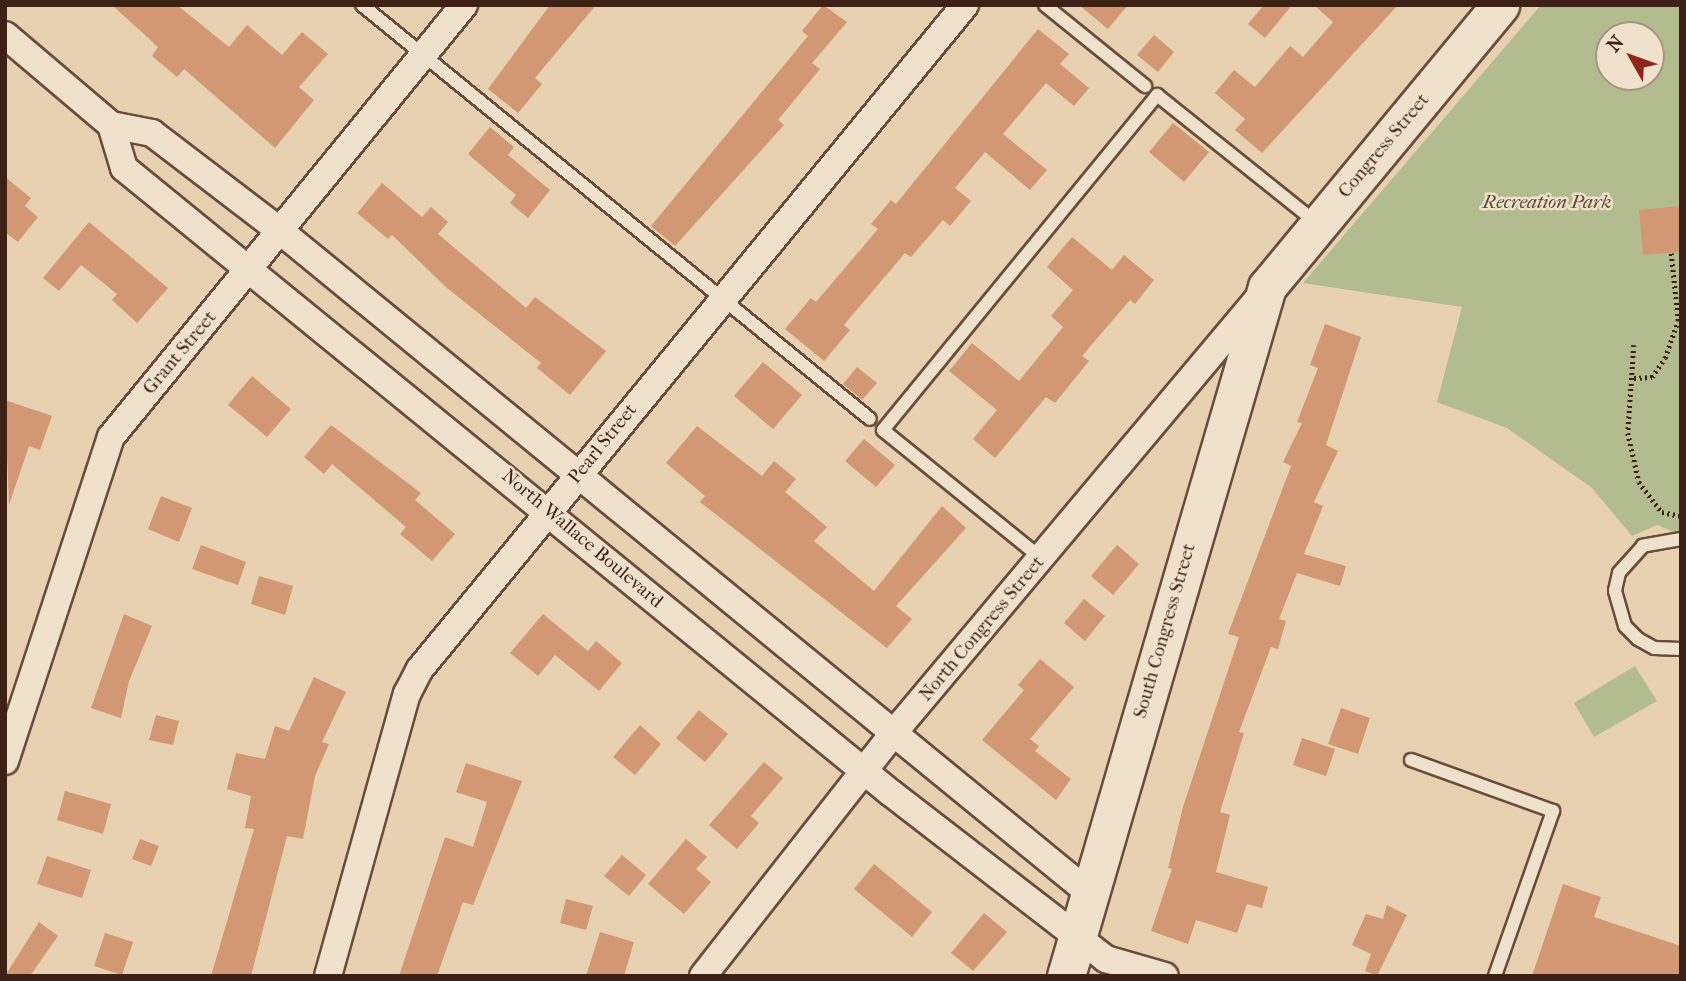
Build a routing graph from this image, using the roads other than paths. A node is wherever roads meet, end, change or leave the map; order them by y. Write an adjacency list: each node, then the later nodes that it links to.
1 (362, 5): 7 (lane)
2 (464, 5): 7 (street, Grant Street)
3 (965, 5): 14 (street, Pearl Street)
4 (1045, 5): 8 (lane)
5 (1500, 5): 10 (street, Congress Street)
6 (5, 35): 9 (street)
7 (424, 54): 11 (street, Grant Street); 14 (lane)
8 (1145, 86)
9 (111, 125): 11 (street); 12 (street, North Wallace Boulevard)
10 (1319, 225): 13 (street, Congress Street); 19 (lane)
11 (279, 230): 12 (street, Grant Street); 16 (street)
12 (250, 268): 17 (street, North Wallace Boulevard); 23 (street, Grant Street)
13 (1267, 287): 19 (street, North Congress Street); 25 (street, South Congress Street)
14 (723, 299): 15 (lane); 16 (street, Pearl Street)
15 (870, 419)
16 (576, 476): 17 (street, Pearl Street); 21 (street)
17 (548, 511): 24 (street, North Wallace Boulevard); 27 (street, Pearl Street)
18 (1681, 540): 20 (lane)
19 (1041, 558): 21 (street, North Congress Street)
20 (1681, 649)
21 (891, 736): 24 (street, North Congress Street); 25 (street)
22 (1411, 760): 31 (lane)
23 (5, 761)
24 (864, 770): 26 (street, North Wallace Boulevard); 28 (street, North Congress Street)
25 (1088, 892): 26 (street, South Congress Street)
26 (1075, 937): 29 (street, South Congress Street); 30 (street, North Wallace Boulevard)
27 (328, 976)
28 (703, 976)
29 (1066, 976)
30 (1165, 976)
31 (1495, 976)

